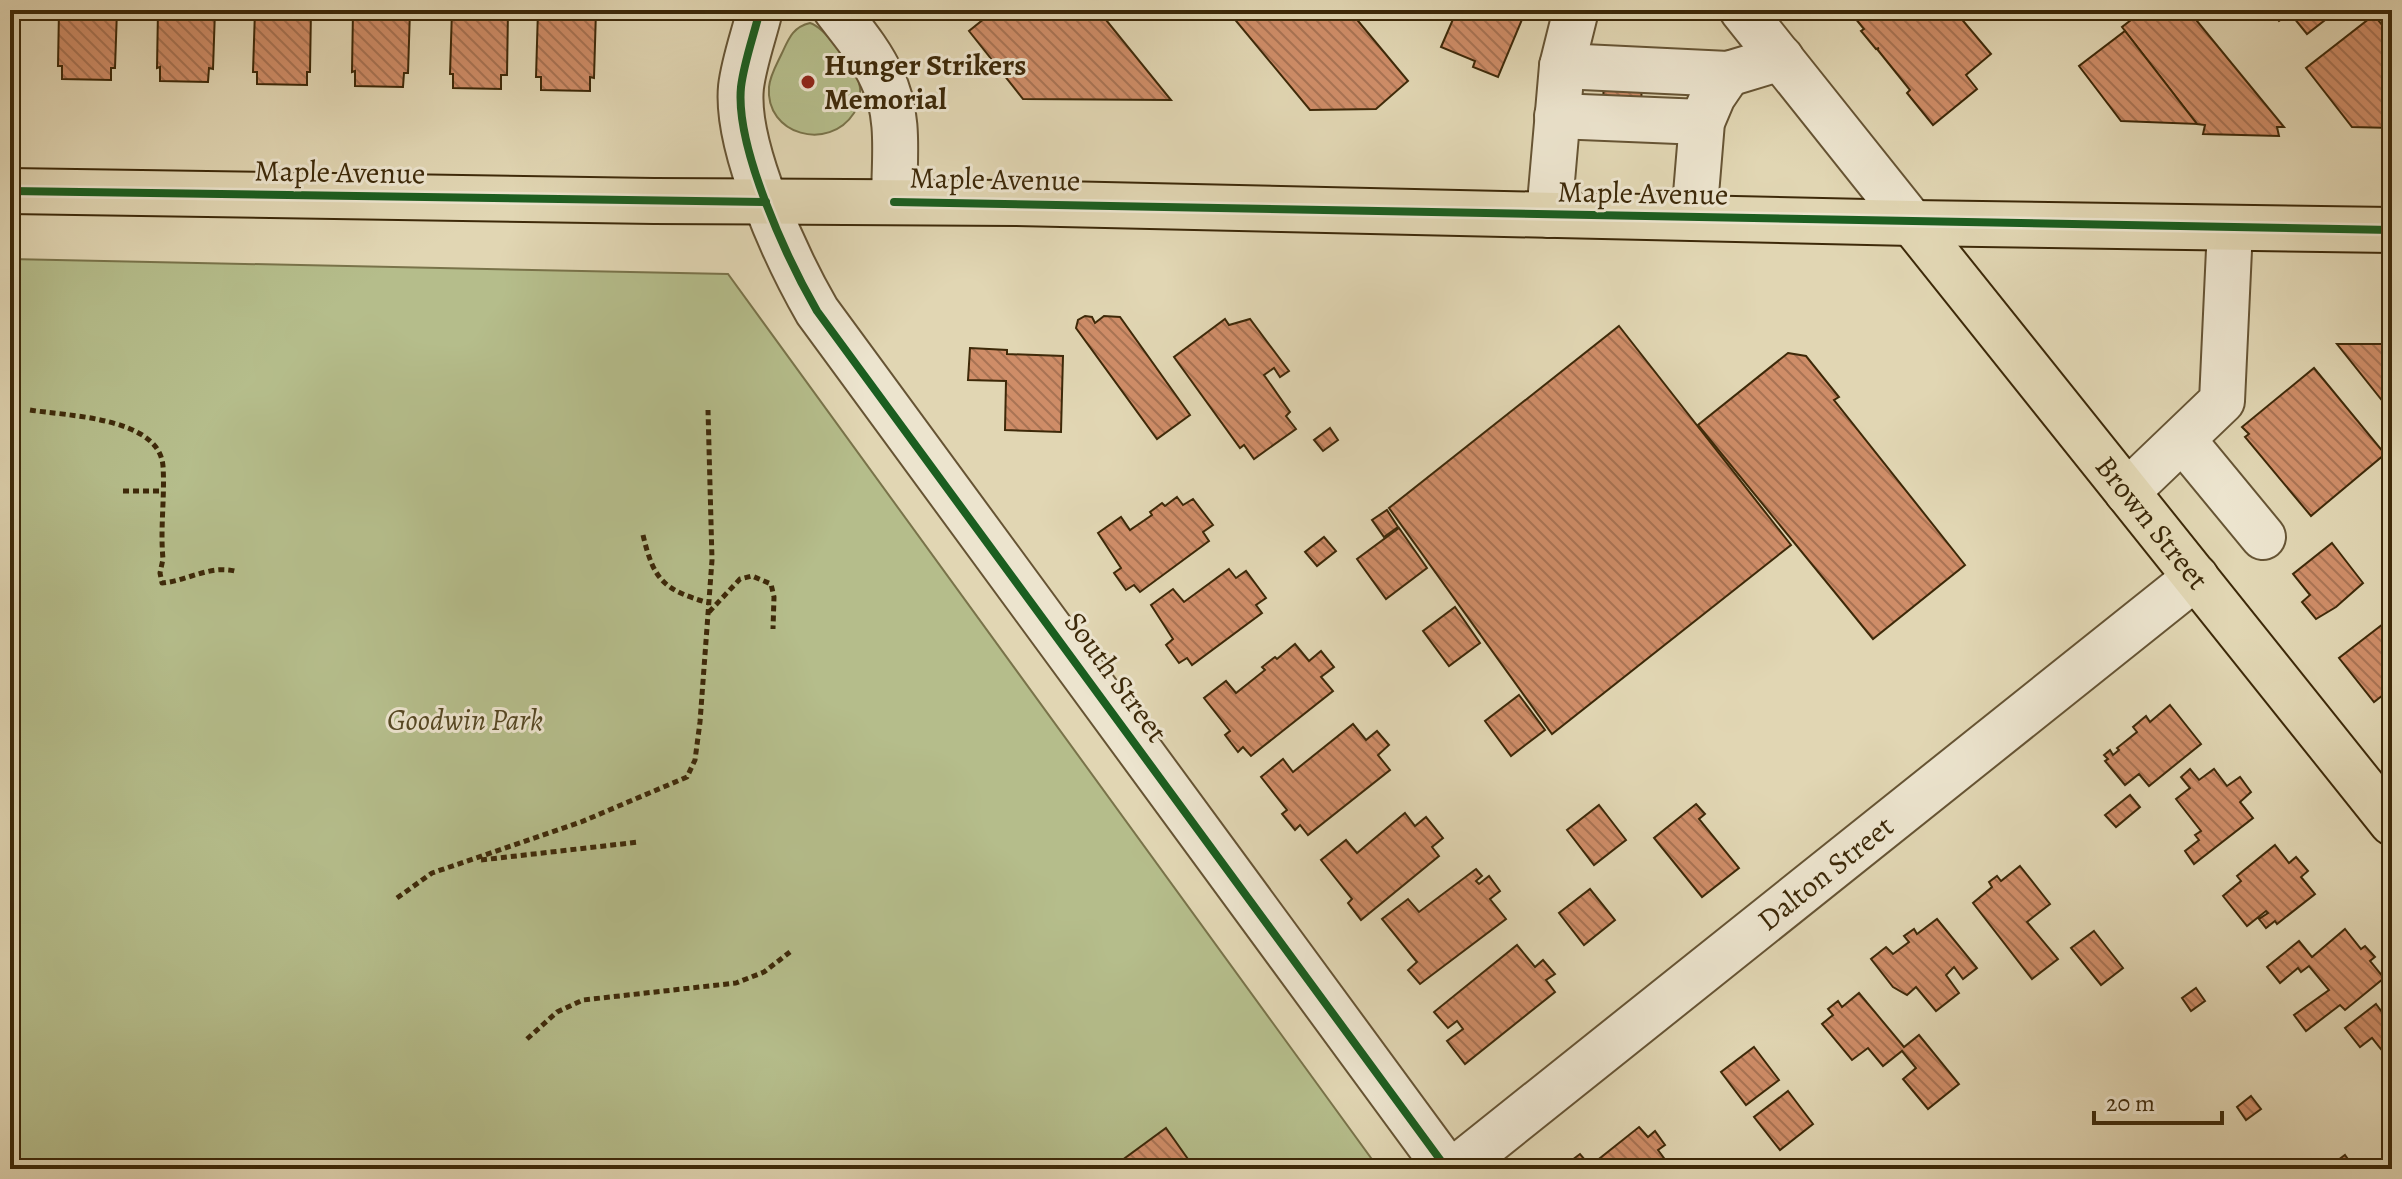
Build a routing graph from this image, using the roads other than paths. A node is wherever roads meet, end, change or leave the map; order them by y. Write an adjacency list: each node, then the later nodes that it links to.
1 (760, 10): 11 (street, South Street)
2 (836, 10): 12 (street)
3 (1576, 10): 6 (street)
4 (1742, 10): 5 (street)
5 (1781, 58): 7 (street); 15 (street)
6 (1562, 66): 7 (street); 8 (street)
7 (1728, 74): 9 (street)
8 (1557, 116): 9 (street); 13 (street)
9 (1702, 122): 14 (street)
10 (10, 191): 11 (main road, Maple Avenue)
11 (766, 202): 12 (main road, Maple Avenue); 23 (street, South Street)
12 (894, 202): 13 (main road, Maple Avenue)
13 (1549, 215): 14 (main road, Maple Avenue)
14 (1694, 218): 15 (main road, Maple Avenue)
15 (1912, 223): 16 (main road, Maple Avenue); 19 (main road, Brown Street)
16 (2230, 228): 17 (main road, Maple Avenue); 18 (street)
17 (2392, 230)
18 (2183, 440): 19 (street); 20 (street)
19 (2127, 492): 21 (main road, Brown Street)
20 (2263, 537)
21 (2196, 577): 22 (main road, Brown Street); 24 (street, Dalton Street)
22 (2392, 823)
23 (1447, 1169)
24 (1455, 1169)

